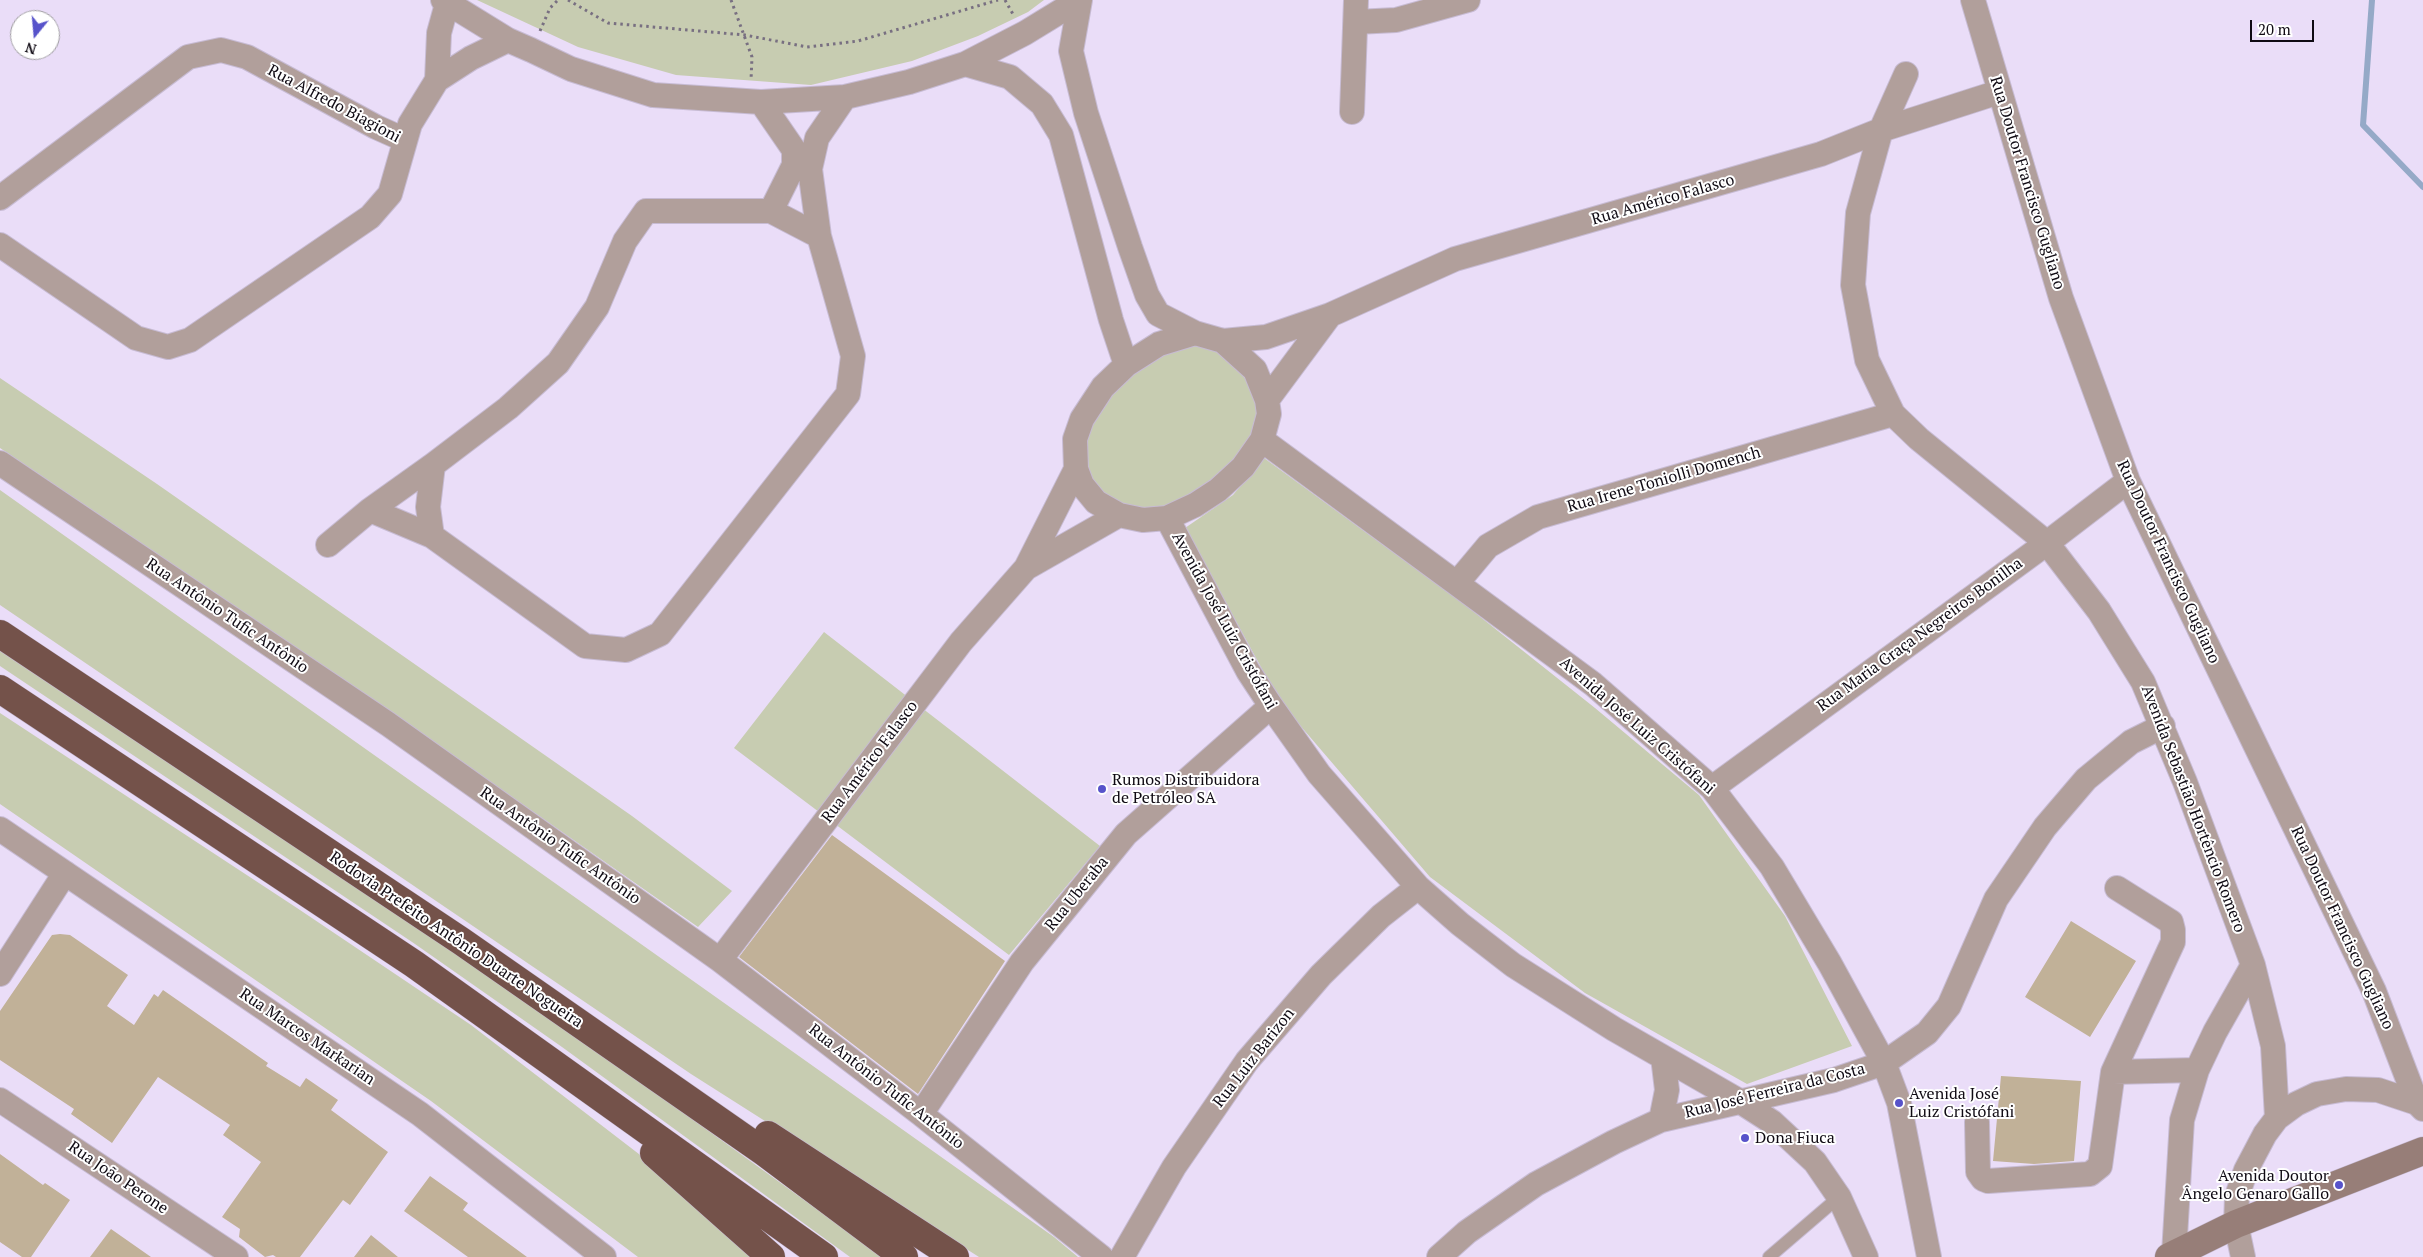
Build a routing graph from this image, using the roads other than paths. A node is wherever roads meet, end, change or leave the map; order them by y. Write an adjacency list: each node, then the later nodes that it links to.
1 (1079, 0): 7 (street); 16 (street)
2 (1468, 0): 5 (street)
3 (1973, 0): 10 (street, Rua Doutor Francisco Gugliano)
4 (445, 2): 6 (street); 9 (street)
5 (1356, 11): 13 (street)
6 (508, 40): 9 (street); 12 (street)
7 (965, 64): 11 (street); 17 (street)
8 (1906, 74): 14 (street, Avenida Sebastião Hortêncio Romero)
9 (437, 80): 15 (street)
10 (1999, 92): 14 (street, Rua Américo Falasco); 33 (street, Rua Doutor Francisco Gugliano)
11 (846, 97): 12 (street); 18 (street)
12 (761, 102): 18 (street)
13 (1352, 112)
14 (1881, 130): 23 (street, Rua Américo Falasco); 28 (street, Avenida Sebastião Hortêncio Romero)
15 (405, 140): 19 (street, Rua Alfredo Biagioni); 22 (street, Rua Alfredo Biagioni)
16 (1096, 143): 17 (street); 24 (street)
17 (1066, 152): 26 (street)
18 (802, 167): 20 (street); 21 (street)
19 (0, 198)
20 (771, 211): 21 (street); 31 (street)
21 (819, 236): 37 (street)
22 (0, 245)
23 (1330, 315): 25 (street, Rua Américo Falasco); 27 (street, Rua Américo Falasco)
24 (1195, 334): 25 (street); 26 (street)
25 (1223, 341): 27 (street)
26 (1126, 365): 32 (street)
27 (1267, 400): 29 (street)
28 (1893, 414): 38 (street, Avenida Sebastião Hortêncio Romero); 41 (street, Rua Irene Toniolli Domench)
29 (1262, 440): 36 (street); 41 (street, Avenida José Luiz Cristófani)
30 (0, 464): 51 (street, Rua Antônio Tufic Antônio)
31 (433, 465): 34 (street); 37 (street)
32 (1076, 468): 35 (street); 40 (street, Rua Américo Falasco)
33 (2128, 481): 38 (street, Rua Maria Graça Negreiros Bonilha); 62 (street, Rua Doutor Francisco Gugliano)
34 (370, 510): 37 (street); 39 (street)
35 (1120, 515): 36 (street); 40 (street, Rua Américo Falasco)
36 (1167, 518): 44 (street, Avenida José Luiz Cristófani)
37 (432, 536)
38 (2047, 543): 45 (street, Avenida Sebastião Hortêncio Romero); 46 (street, Rua Maria Graça Negreiros Bonilha)
39 (328, 545)
40 (1026, 568): 51 (street, Rua Américo Falasco)
41 (1457, 583): 46 (street, Avenida José Luiz Cristófani)
42 (0, 634): 54 (highway, Rodovia Prefeito Antônio Duarte Nogueira)
43 (0, 689): 55 (highway)
44 (1271, 706): 49 (street, Avenida José Luiz Cristófani); 63 (street, Rua Uberaba)
45 (2163, 726): 52 (street, Avenida Sebastião Hortêncio Romero); 57 (street, Rua José Ferreira da Costa)
46 (1712, 788): 57 (street, Avenida José Luiz Cristófani)
47 (0, 829): 48 (street, Rua Marcos Markarian)
48 (65, 873): 53 (street); 72 (street, Rua Marcos Markarian)
49 (1418, 887): 56 (street, Avenida José Luiz Cristófani); 78 (street, Rua Luiz Barizon)
50 (2117, 888): 59 (street)
51 (720, 960): 63 (street, Rua Antônio Tufic Antônio)
52 (2253, 965): 58 (street); 64 (street, Avenida Sebastião Hortêncio Romero)
53 (0, 974)
54 (578, 1023): 75 (highway, Rodovia Prefeito Antônio Duarte Nogueira); 76 (highway)
55 (547, 1057): 73 (highway); 74 (highway)
56 (1663, 1057): 61 (street, Avenida José Luiz Cristófani); 65 (street)
57 (1884, 1063): 61 (street, Rua José Ferreira da Costa); 82 (street, Avenida José Luiz Cristófani)
58 (2196, 1070): 59 (street); 70 (street)
59 (2113, 1072): 66 (street)
60 (0, 1100): 71 (street, Rua João Perone)
61 (1741, 1102): 65 (street, Rua José Ferreira da Costa); 68 (street, Avenida José Luiz Cristófani)
62 (2420, 1106): 64 (street)
63 (921, 1114): 77 (street, Rua Antônio Tufic Antônio)
64 (2277, 1118): 69 (street)
65 (1661, 1120): 79 (street, Rua José Ferreira da Costa)
66 (1977, 1122)
67 (2423, 1151): 69 (main road)
68 (1839, 1197): 80 (lane); 81 (street, Avenida José Luiz Cristófani)
69 (2236, 1224): 70 (main road); 83 (street)
70 (2171, 1256)
71 (236, 1257)
72 (604, 1257)
73 (771, 1257)
74 (824, 1257)
75 (904, 1257)
76 (955, 1257)
77 (1100, 1257)
78 (1122, 1257)
79 (1439, 1257)
80 (1769, 1257)
81 (1866, 1257)
82 (1929, 1257)
83 (2243, 1257)

